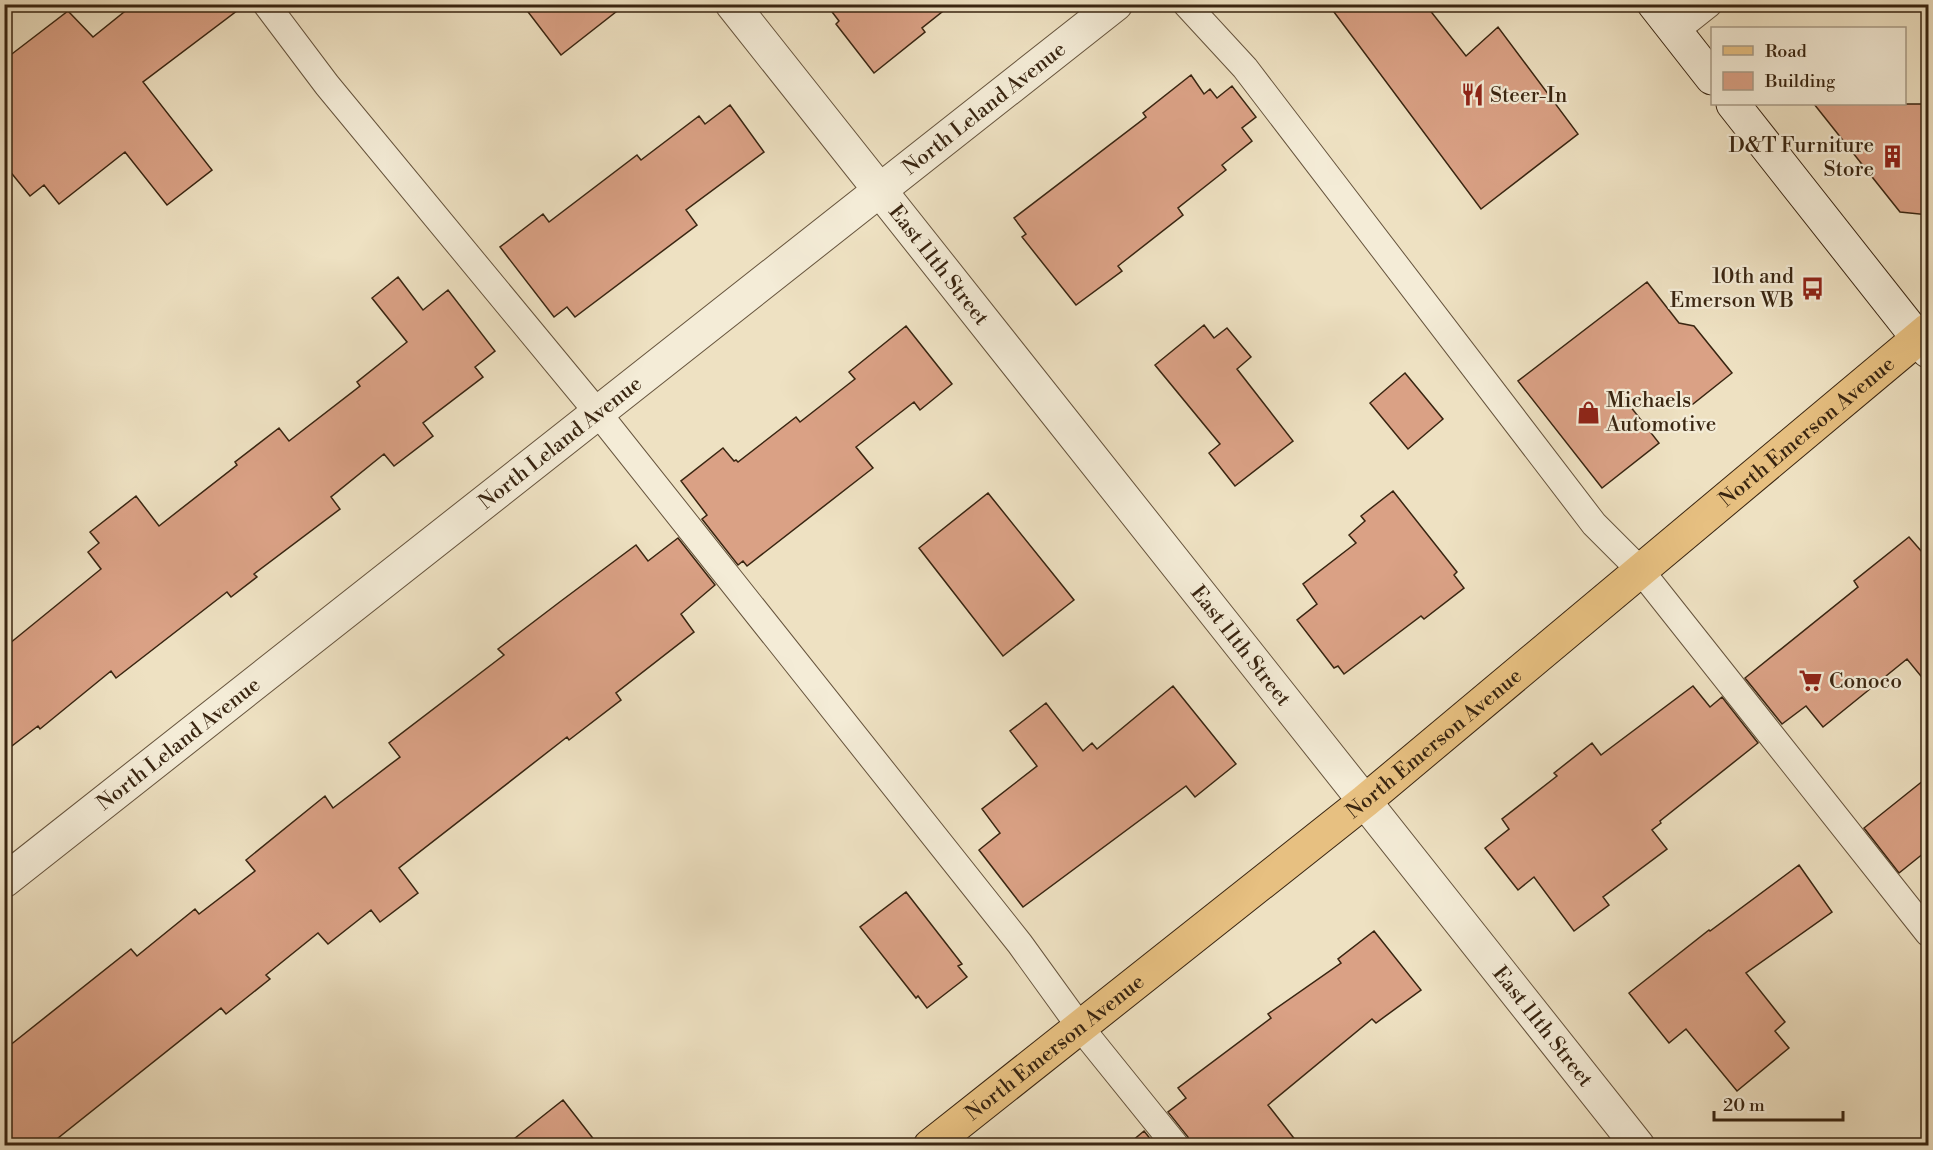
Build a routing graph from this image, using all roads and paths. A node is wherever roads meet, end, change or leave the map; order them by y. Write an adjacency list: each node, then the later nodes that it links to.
1 (267, 4): 12 (lane)
2 (732, 4): 10 (street, East 11th Street)
3 (1116, 4): 10 (street, North Leland Avenue)
4 (1186, 4): 13 (lane)
5 (1654, 4): 7 (street)
6 (1709, 4): 7 (lane)
7 (1675, 31): 8 (street)
8 (1711, 76)
9 (1734, 105): 11 (street)
10 (880, 191): 12 (street, North Leland Avenue); 14 (street, East 11th Street)
11 (1925, 340): 13 (main road, North Emerson Avenue)
12 (598, 413): 15 (street, North Leland Avenue); 17 (lane)
13 (1641, 571): 14 (main road, North Emerson Avenue); 16 (lane)
14 (1365, 801): 17 (main road, North Emerson Avenue); 20 (street, East 11th Street)
15 (4, 881)
16 (1929, 933)
17 (1080, 1027): 18 (main road, North Emerson Avenue); 19 (lane)
18 (930, 1146)
19 (1176, 1146)
20 (1638, 1146)

